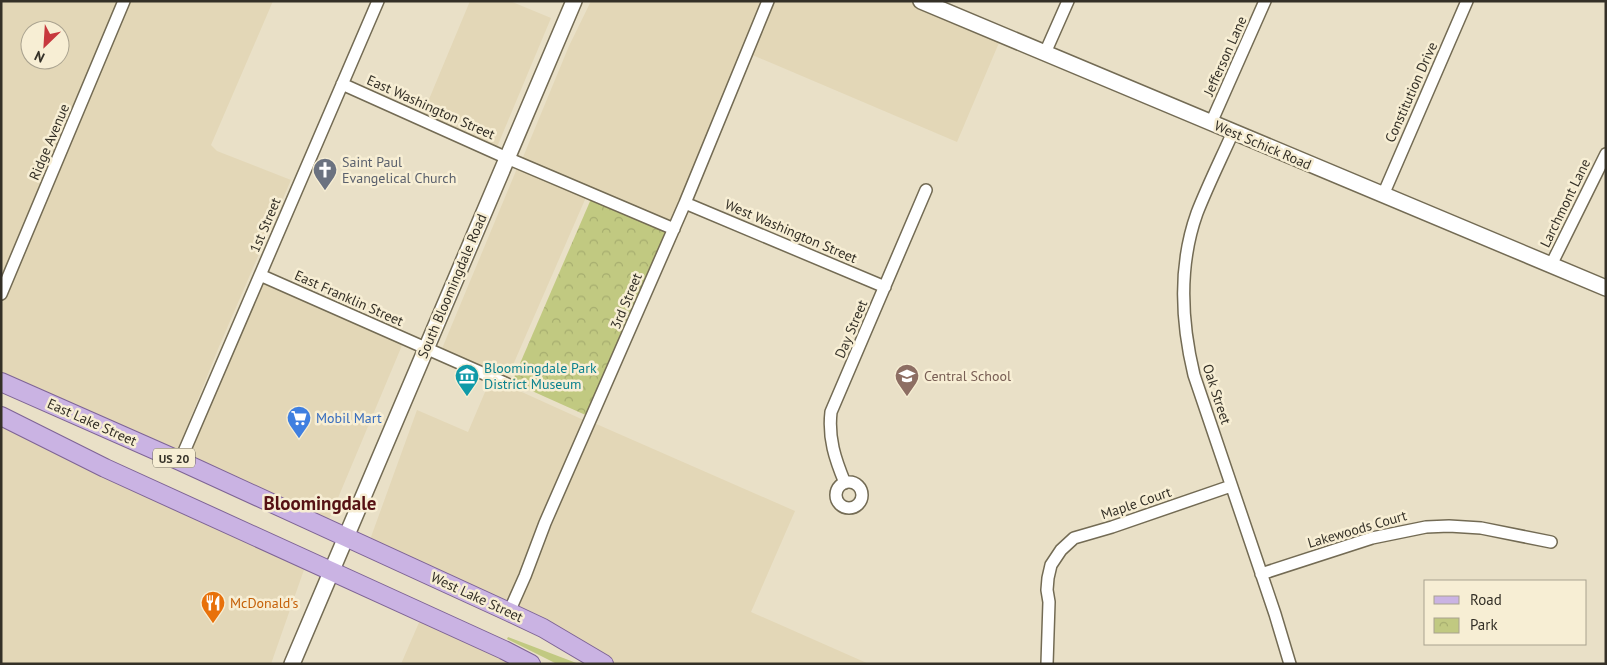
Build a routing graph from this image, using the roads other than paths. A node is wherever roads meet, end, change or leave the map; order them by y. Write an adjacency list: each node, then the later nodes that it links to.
1 (124, 1): 23 (street, Ridge Avenue)
2 (378, 1): 10 (street, 1st Street)
3 (574, 1): 14 (street, South Bloomingdale Road)
4 (768, 1): 17 (street, 3rd Street)
5 (921, 1): 9 (street, West Schick Road)
6 (1068, 1): 9 (street)
7 (1265, 1): 11 (street, Jefferson Lane)
8 (1467, 1): 16 (street, Constitution Drive)
9 (1045, 53): 11 (street, West Schick Road)
10 (342, 84): 14 (street, East Washington Street); 20 (street, 1st Street)
11 (1211, 123): 12 (street, West Schick Road)
12 (1233, 132): 16 (street, West Schick Road); 30 (street, Oak Street)
13 (1606, 154): 19 (street, Larchmont Lane)
14 (507, 158): 18 (street); 24 (street, South Bloomingdale Road)
15 (926, 190): 21 (street, Day Street)
16 (1383, 195): 19 (street, West Schick Road)
17 (685, 203): 18 (street, 3rd Street); 21 (street, West Washington Street)
18 (674, 229): 35 (street, 3rd Street)
19 (1551, 265): 22 (street, West Schick Road)
20 (260, 275): 24 (street, East Franklin Street); 28 (street, 1st Street)
21 (885, 287): 29 (street, Day Street)
22 (1606, 288)
23 (1, 294)
24 (426, 348): 26 (street, East Franklin Street); 31 (street, South Bloomingdale Road)
25 (1, 382): 28 (main road, East Lake Street / US 20)
26 (507, 384)
27 (1, 416): 33 (main road, US 20)
28 (180, 461): 31 (main road, East Lake Street / US 20)
29 (845, 483)
30 (1231, 486): 34 (street, Oak Street); 39 (street, Maple Court)
31 (346, 538): 33 (street, South Bloomingdale Road); 35 (main road, West Lake Street / US 20)
32 (1551, 542): 34 (street, Lakewoods Court)
33 (332, 570): 36 (street, South Bloomingdale Road); 37 (main road, US 20)
34 (1261, 574): 40 (street, Oak Street)
35 (509, 612): 38 (main road, West Lake Street / US 20)
36 (292, 664)
37 (531, 664)
38 (604, 664)
39 (1047, 664)
40 (1290, 664)

